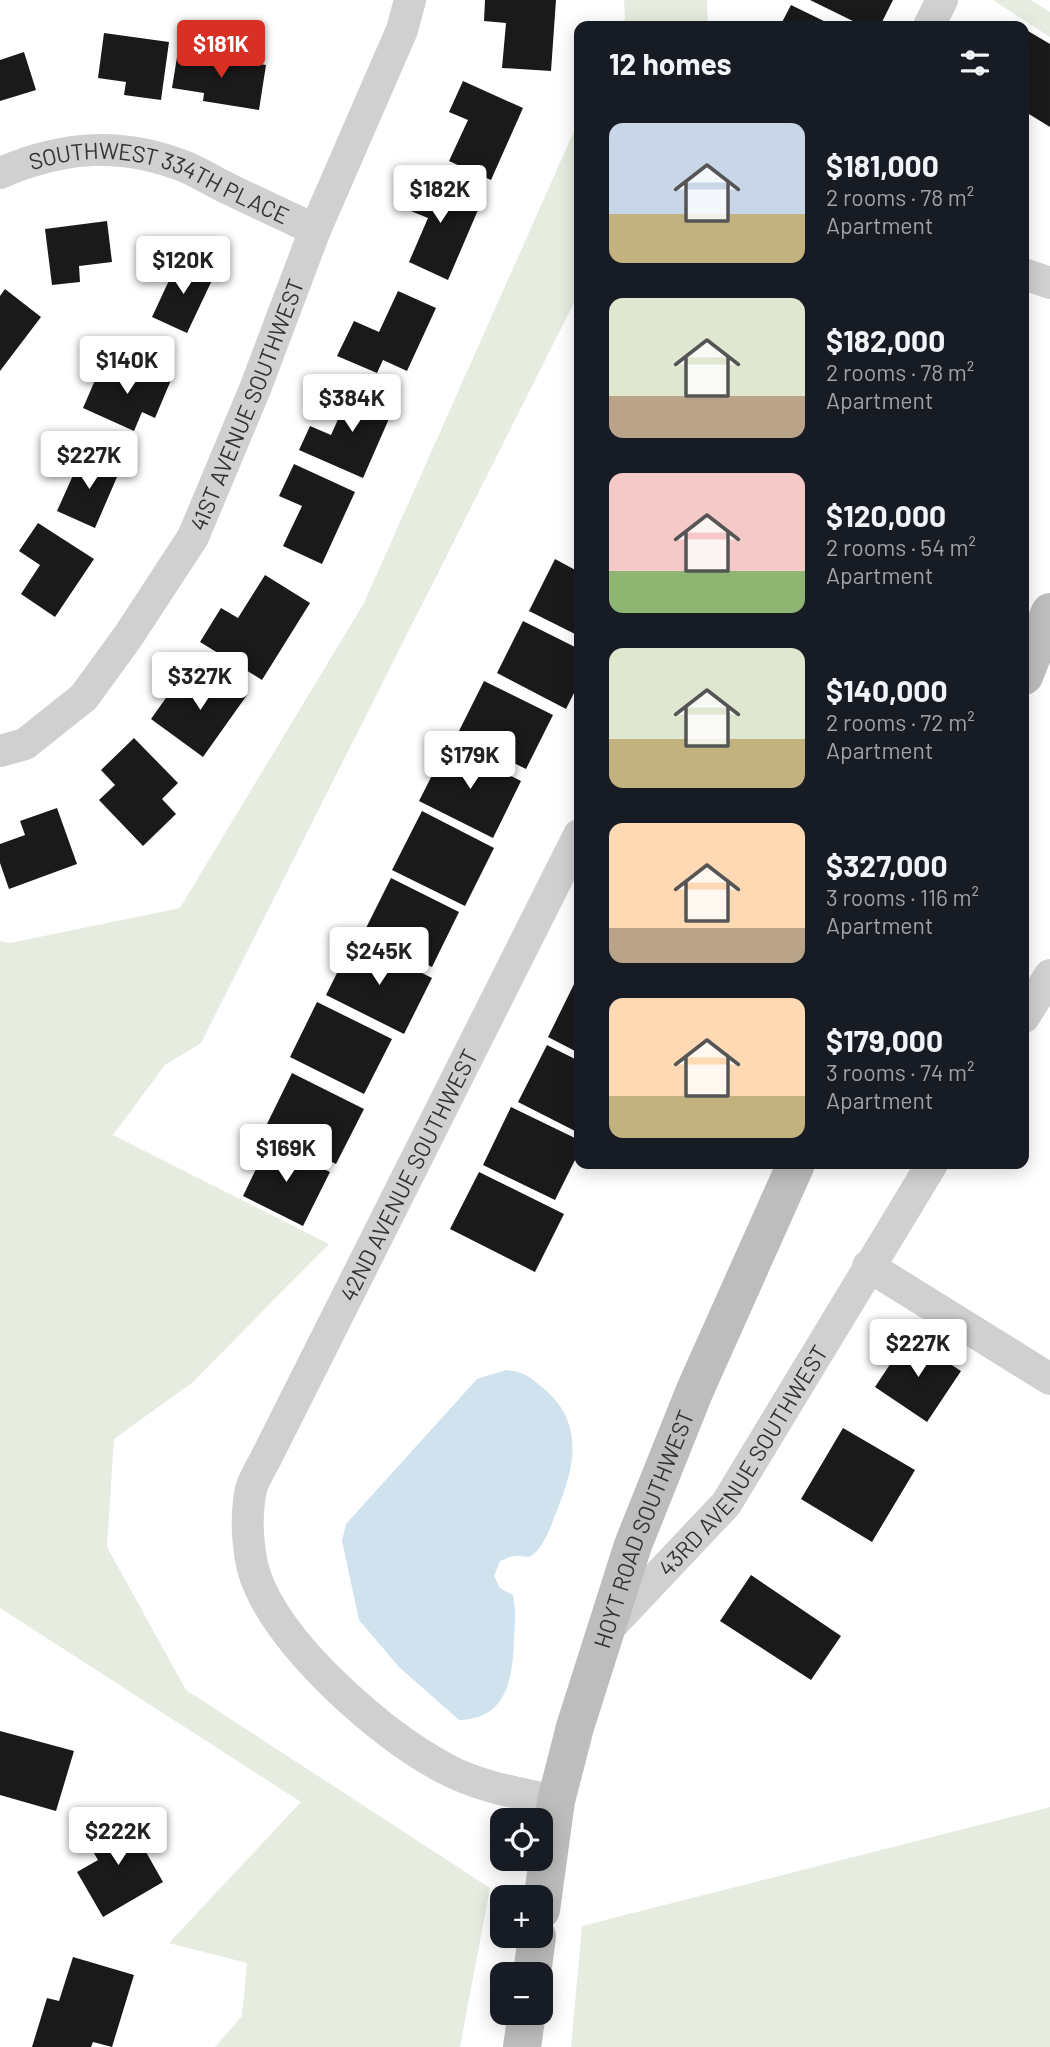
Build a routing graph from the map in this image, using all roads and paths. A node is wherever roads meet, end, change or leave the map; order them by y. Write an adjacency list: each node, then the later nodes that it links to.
1 (410, 0): 5 (street, 41ST AVENUE SOUTHWEST)
2 (942, 0): 3 (street)
3 (932, 21)
4 (0, 173): 5 (street, SOUTHWEST 334TH PLACE)
5 (316, 230): 10 (street, 41ST AVENUE SOUTHWEST)
6 (1029, 276): 7 (street)
7 (1050, 283)
8 (1050, 611): 9 (main road)
9 (1029, 664)
10 (0, 751)
11 (574, 845): 19 (street, 42ND AVENUE SOUTHWEST)
12 (1048, 983): 13 (street)
13 (1029, 1010)
14 (794, 1169): 18 (main road, HOYT ROAD SOUTHWEST)
15 (929, 1169): 16 (street, 43RD AVENUE SOUTHWEST)
16 (869, 1266): 17 (street); 18 (street, 43RD AVENUE SOUTHWEST)
17 (1050, 1379)
18 (604, 1634): 19 (main road, HOYT ROAD SOUTHWEST)
19 (556, 1801): 20 (main road, HOYT ROAD SOUTHWEST)
20 (544, 1885)
21 (525, 2025): 22 (main road)
22 (522, 2047)

